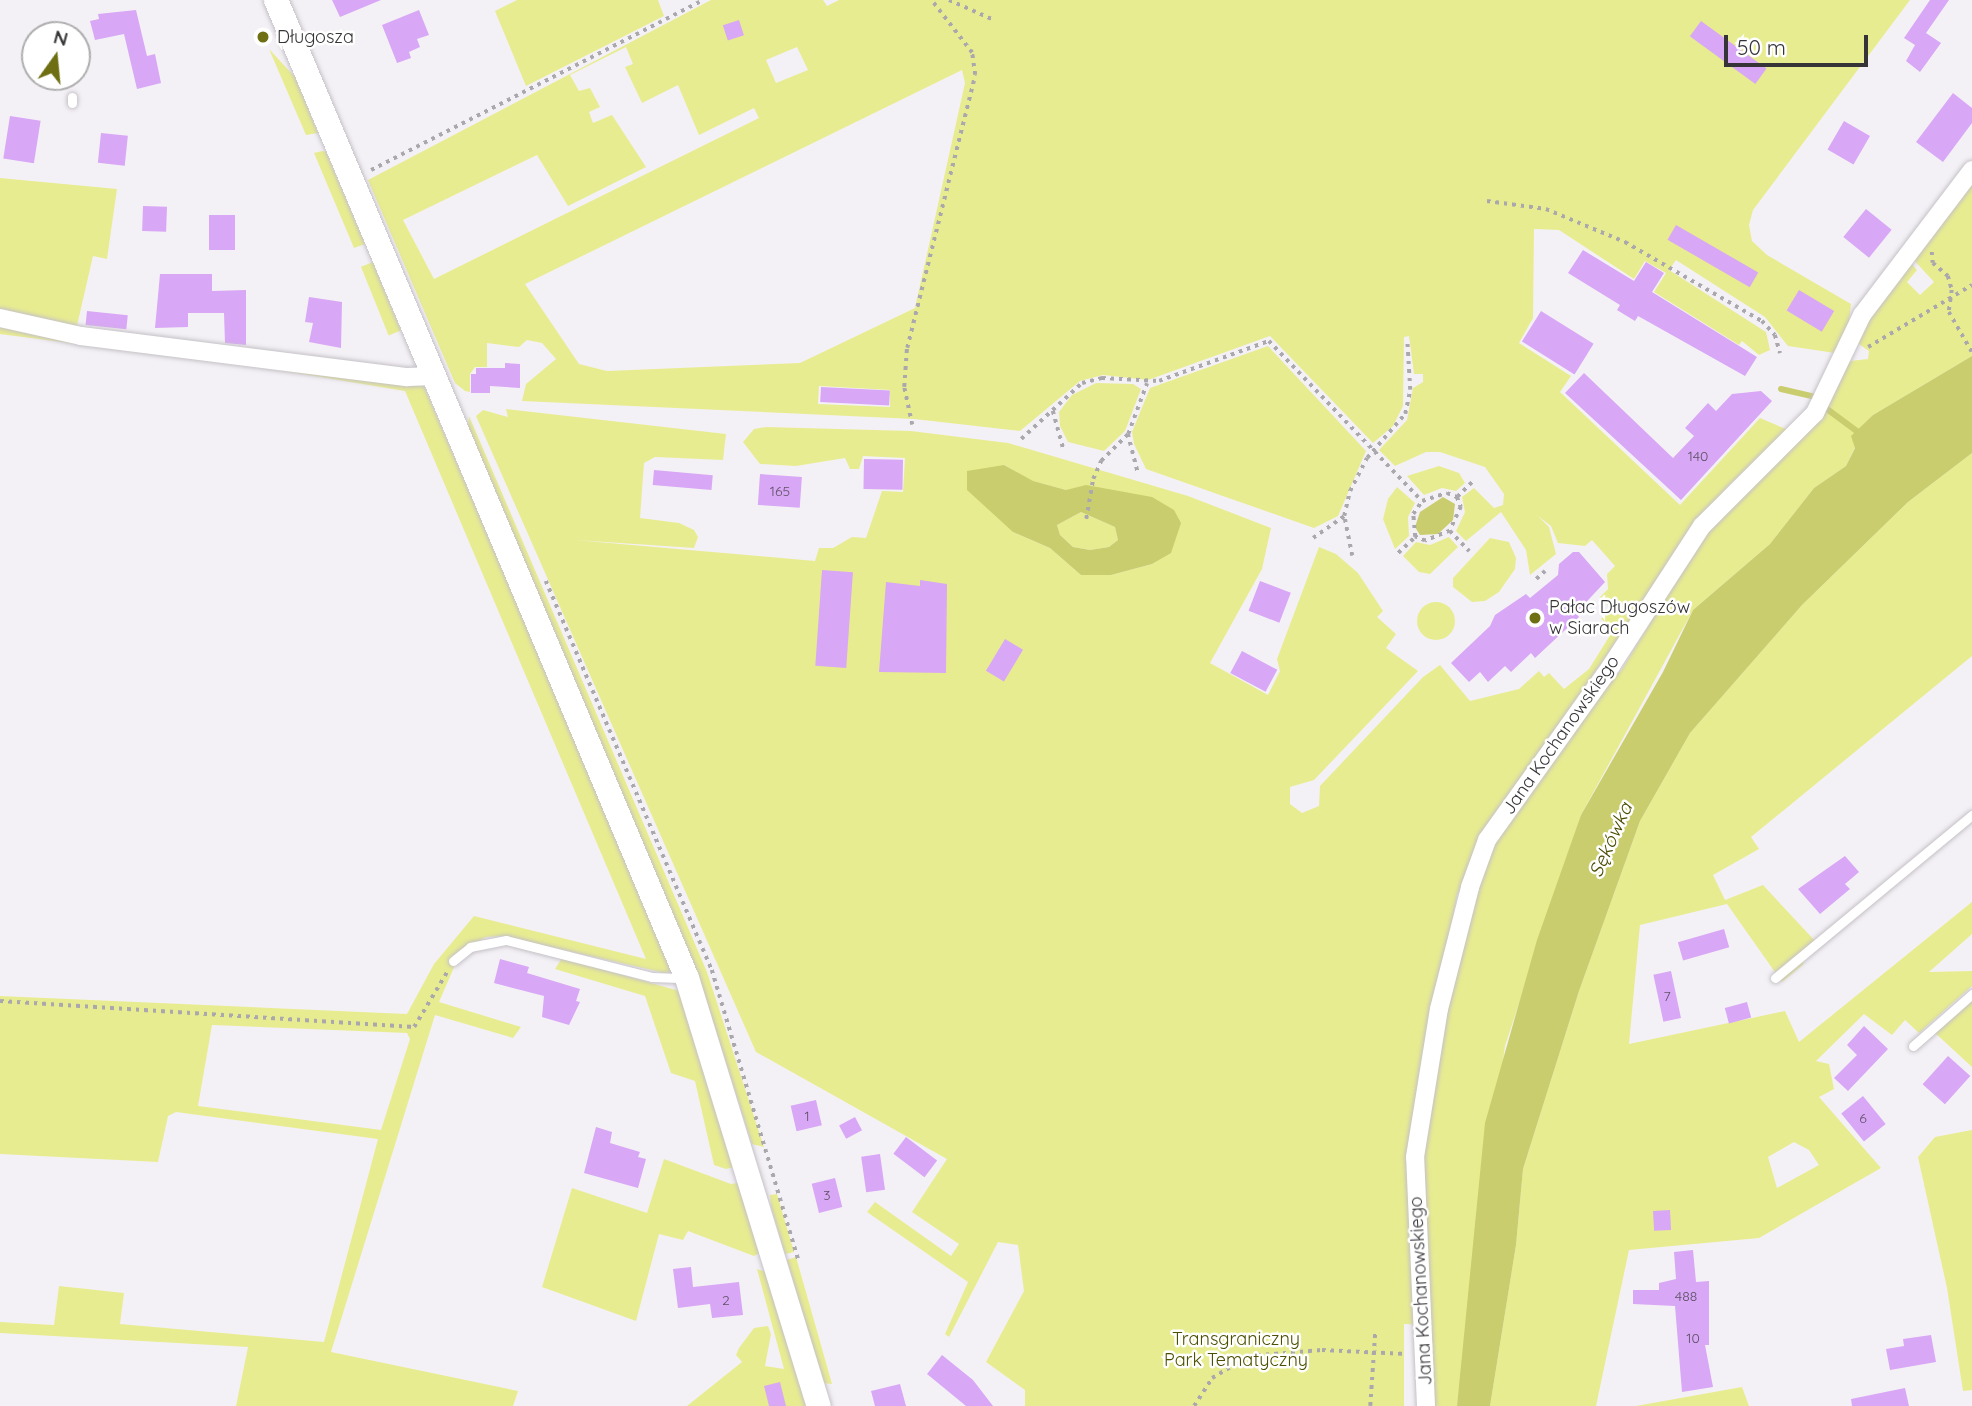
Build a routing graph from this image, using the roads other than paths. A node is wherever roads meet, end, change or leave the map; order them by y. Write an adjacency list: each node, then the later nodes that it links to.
1 (276, 0): 4 (main road)
2 (1972, 170): 12 (street, Jana Kochanowskiego)
3 (0, 317): 4 (street)
4 (435, 376): 7 (main road)
5 (1972, 815): 8 (lane)
6 (453, 961): 7 (lane)
7 (687, 978): 11 (main road)
8 (1774, 978)
9 (1972, 994): 10 (lane)
10 (1913, 1046)
11 (819, 1406)
12 (1426, 1406)

